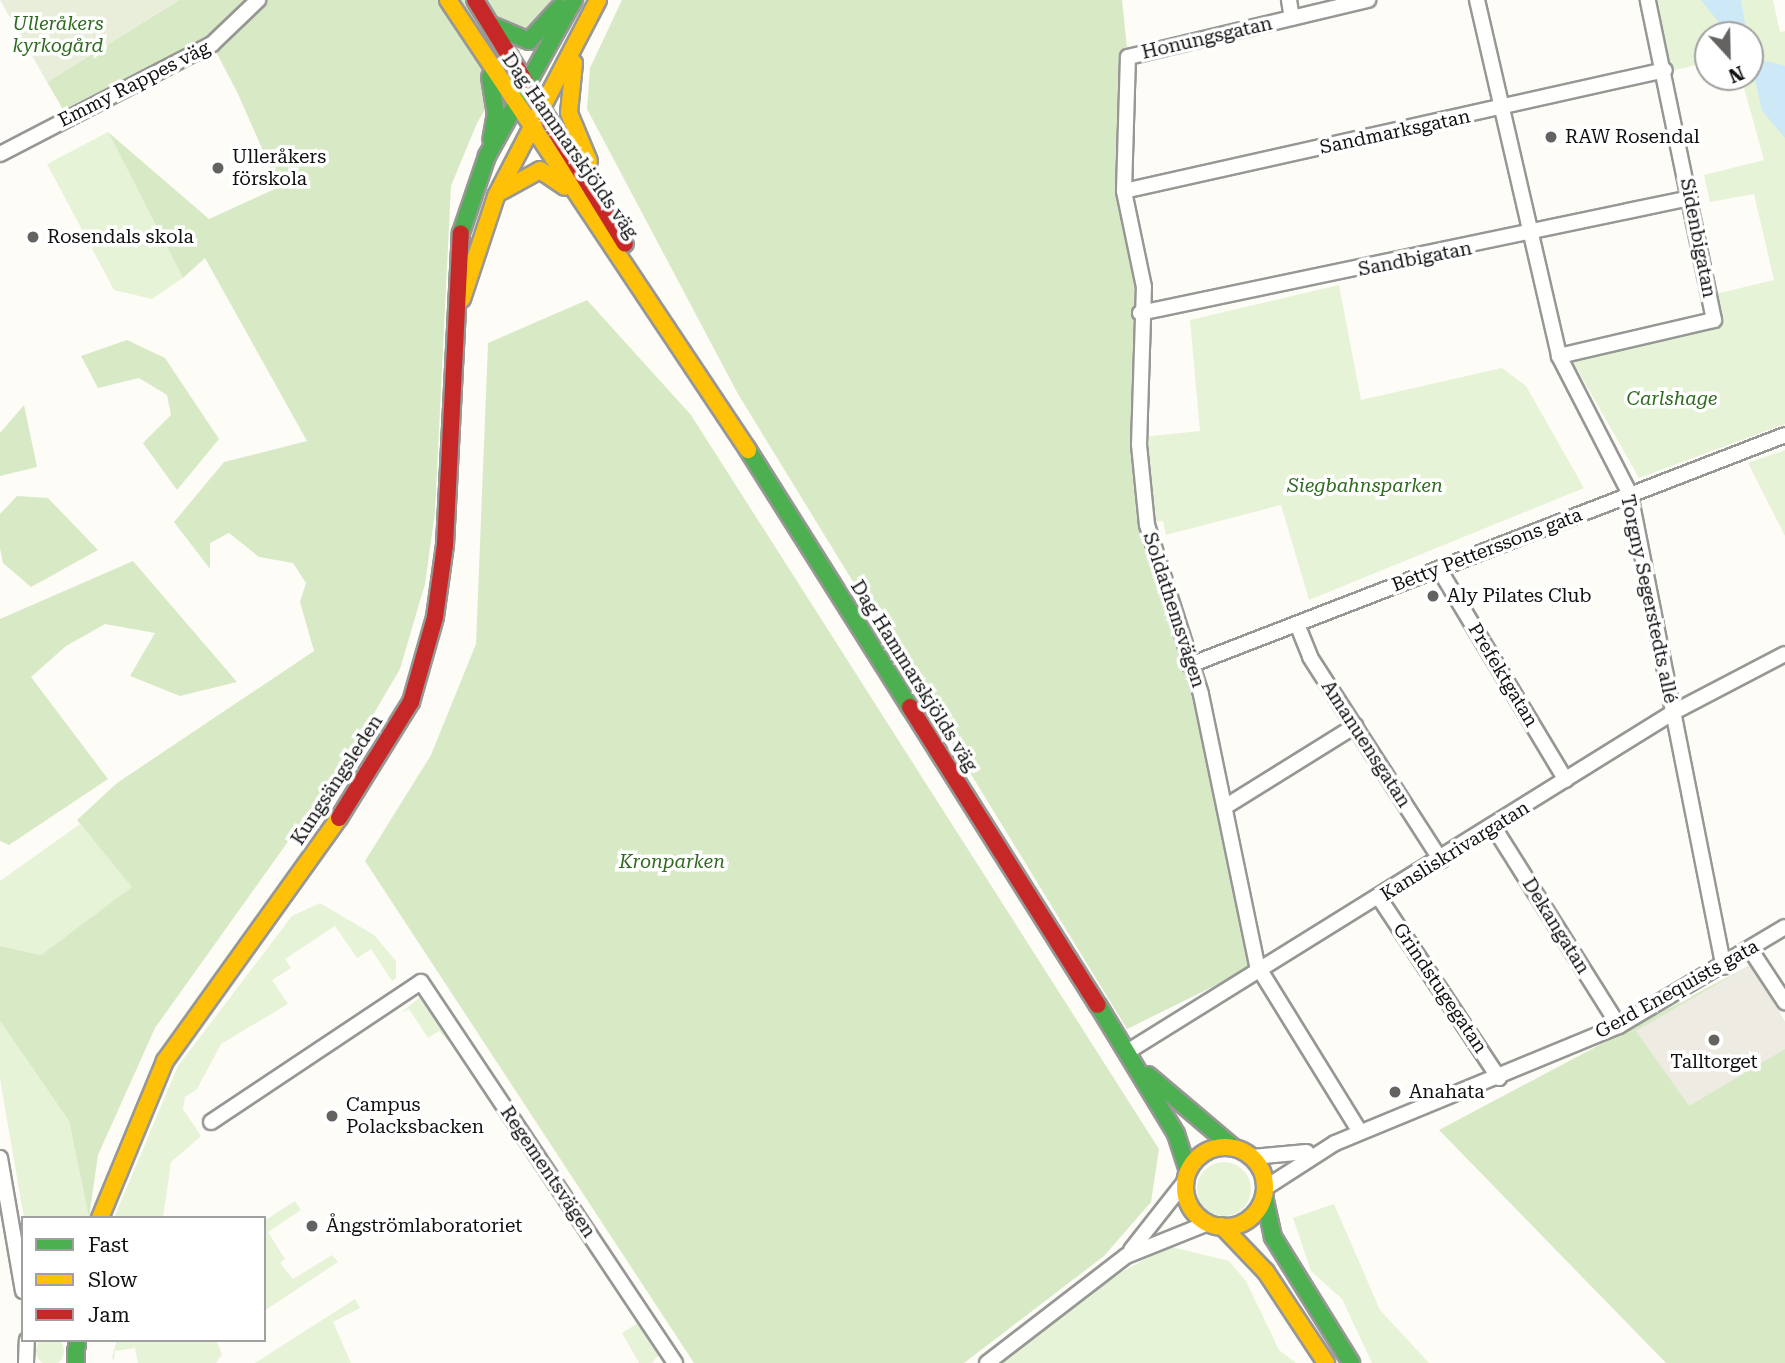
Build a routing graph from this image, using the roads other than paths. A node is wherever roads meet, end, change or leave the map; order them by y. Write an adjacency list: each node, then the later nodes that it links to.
1 (258, 0): 22 (street, Emmy Rappes väg)
2 (448, 0): 15 (main road, Dag Hammarskjölds väg)
3 (475, 0): 12 (main road, Dag Hammarskjölds väg)
4 (568, 0): 12 (main road)
5 (574, 0): 17 (main road, Kungsängsleden)
6 (598, 0): 13 (main road)
7 (1289, 0): 11 (street)
8 (1368, 0): 11 (street, Honungsgatan)
9 (1477, 0): 20 (street, Torgny Segerstedts allé)
10 (1648, 0): 16 (street, Sidenbigatan)
11 (1292, 18): 14 (street, Honungsgatan)
12 (489, 22): 17 (main road, Dag Hammarskjölds väg)
13 (578, 46): 18 (main road, Kungsängsleden); 27 (main road)
14 (1128, 57): 24 (street, Soldathemsvägen)
15 (485, 59): 19 (main road, Dag Hammarskjölds väg); 23 (main road)
16 (1665, 70): 20 (street, Sandmarksgatan); 26 (street, Sidenbigatan)
17 (529, 85): 18 (main road, Dag Hammarskjölds väg); 19 (main road, Kungsängsleden)
18 (542, 108): 21 (main road, Kungsängsleden); 27 (main road, Dag Hammarskjölds väg)
19 (516, 109): 21 (main road, Dag Hammarskjölds väg); 23 (main road, Kungsängsleden)
20 (1502, 109): 24 (street, Sandmarksgatan); 28 (street, Torgny Segerstedts allé)
21 (530, 128): 25 (main road, Kungsängsleden); 27 (main road, Dag Hammarskjölds väg)
22 (0, 154)
23 (487, 156): 29 (main road, Kungsängsleden)
24 (1124, 191): 30 (street, Soldathemsvägen)
25 (496, 196): 27 (main road); 29 (main road, Kungsängsleden)
26 (1690, 198): 28 (street, Sandbigatan); 31 (street, Sidenbigatan)
27 (597, 209): 51 (main road, Dag Hammarskjölds väg)
28 (1532, 235): 30 (street, Sandbigatan); 31 (street, Torgny Segerstedts allé)
29 (458, 313): 61 (main road, Kungsängsleden)
30 (1140, 313): 37 (street, Soldathemsvägen)
31 (1559, 356): 33 (street, Torgny Segerstedts allé)
32 (1785, 435): 33 (street, Betty Petterssons gata)
33 (1630, 494): 34 (street, Betty Petterssons gata); 38 (street, Torgny Segerstedts allé)
34 (1439, 569): 35 (street, Betty Petterssons gata); 40 (street, Prefektgatan)
35 (1297, 624): 37 (street, Betty Petterssons gata); 39 (street, Amanuensgatan)
36 (1785, 654): 38 (street, Kansliskrivargatan)
37 (1190, 665): 41 (street, Soldathemsvägen)
38 (1672, 713): 40 (street, Kansliskrivargatan); 47 (street, Torgny Segerstedts allé)
39 (1354, 726): 41 (street); 43 (street, Amanuensgatan)
40 (1566, 780): 42 (street, Kansliskrivargatan)
41 (1228, 805): 48 (street, Soldathemsvägen)
42 (1493, 827): 43 (street, Kansliskrivargatan); 50 (street, Dekangatan)
43 (1441, 860): 44 (street, Kansliskrivargatan)
44 (1380, 898): 48 (street, Kansliskrivargatan); 52 (street, Grindstugegatan)
45 (1785, 927): 46 (street, Gerd Enequists gata)
46 (1750, 948): 47 (street, Gerd Enequists gata); 49 (street)
47 (1724, 967): 50 (street, Gerd Enequists gata)
48 (1262, 973): 51 (street, Kansliskrivargatan); 54 (street, Soldathemsvägen)
49 (1785, 1002)
50 (1619, 1026): 52 (street, Gerd Enequists gata)
51 (1129, 1056): 56 (main road, Dag Hammarskjölds väg); 59 (main road, Dag Hammarskjölds väg)
52 (1499, 1078): 54 (street, Gerd Enequists gata)
53 (211, 1122): 69 (street, Regementsvägen)
54 (1360, 1132): 55 (street, Gerd Enequists gata)
55 (1335, 1143): 57 (street, Gerd Enequists gata); 60 (street, Gerd Enequists gata)
56 (1233, 1147): 57 (main road); 59 (main road)
57 (1252, 1157): 60 (main road)
58 (0, 1158): 64 (street)
59 (1187, 1175): 62 (main road); 63 (street)
60 (1265, 1192): 62 (main road); 72 (main road)
61 (101, 1216)
62 (1215, 1225): 63 (street); 71 (main road)
63 (1126, 1256): 70 (street)
64 (21, 1280)
65 (26, 1342): 67 (street)
66 (77, 1342): 68 (main road)
67 (26, 1363)
68 (76, 1363)
69 (675, 1363)
70 (987, 1363)
71 (1326, 1363)
72 (1351, 1363)

